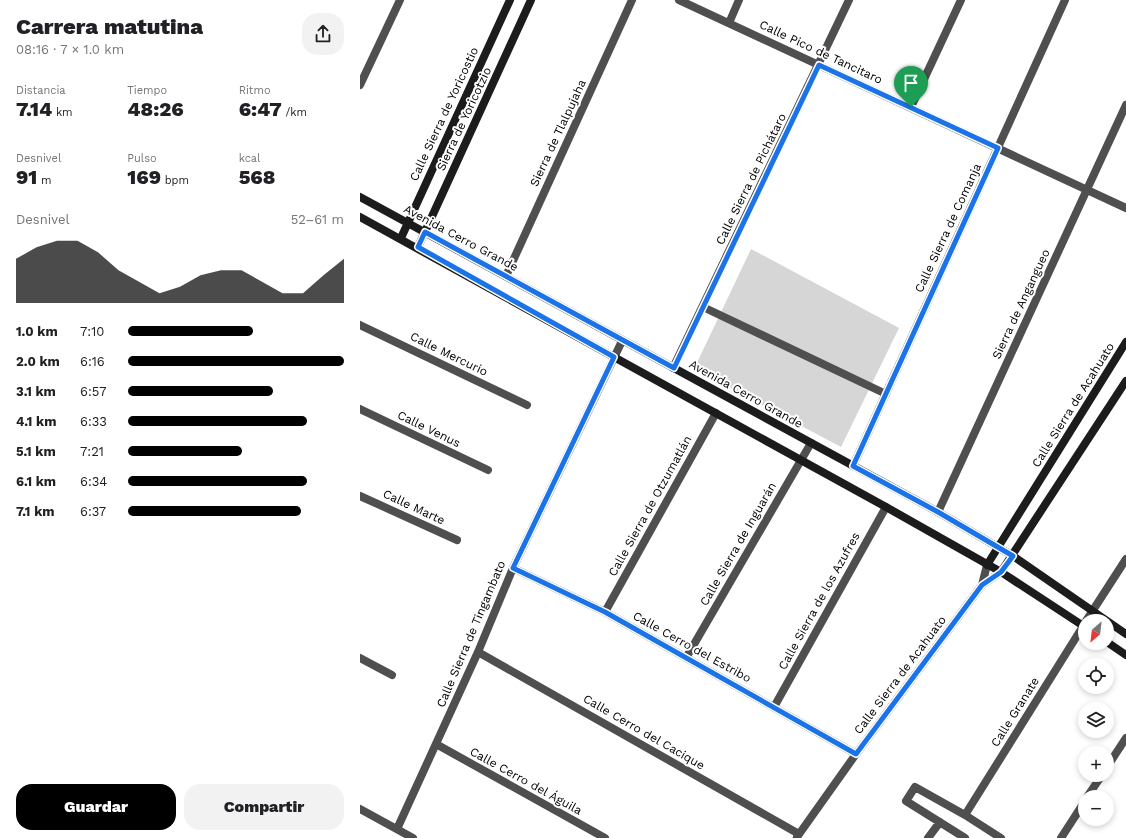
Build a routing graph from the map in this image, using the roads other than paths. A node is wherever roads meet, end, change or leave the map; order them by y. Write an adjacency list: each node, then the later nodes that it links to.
1 (400, 0): 12 (street)
2 (510, 0): 20 (street, Calle Sierra de Yoricostio)
3 (531, 0): 21 (street, Sierra de Yoricotzio)
4 (632, 0): 24 (street, Sierra de Tlalpujaha)
5 (679, 0): 10 (street, Calle Pico de Tancitaro)
6 (739, 0): 10 (street)
7 (849, 0): 11 (street, Calle Sierra de Pichátaro)
8 (961, 0): 14 (street)
9 (1065, 0): 15 (street, Calle Sierra de Comanja)
10 (728, 23): 11 (street, Calle Pico de Tancitaro)
11 (819, 65): 14 (street, Calle Pico de Tancitaro); 25 (street, Calle Sierra de Pichátaro)
12 (360, 85)
13 (1126, 105): 16 (street, Sierra de Angangueo)
14 (911, 107): 15 (street, Calle Pico de Tancitaro)
15 (998, 148): 16 (street, Calle Pico de Tancitaro); 32 (street, Calle Sierra de Comanja)
16 (1087, 189): 18 (street, Calle Pico de Tancitaro); 42 (street, Sierra de Angangueo)
17 (360, 197): 20 (street, Avenida Cerro Grande)
18 (1126, 208)
19 (360, 216): 22 (street)
20 (407, 222): 21 (street, Avenida Cerro Grande); 22 (street, Calle Sierra de Yoricostio)
21 (425, 232): 23 (street, Sierra de Yoricotzio); 24 (street, Avenida Cerro Grande)
22 (400, 238): 23 (street)
23 (418, 247): 29 (street)
24 (506, 276): 27 (street, Avenida Cerro Grande)
25 (703, 307): 30 (street, Calle Sierra de Pichátaro); 32 (street)
26 (360, 325): 33 (street, Calle Mercurio)
27 (622, 340): 29 (street, Calle Sierra de Tingambato); 30 (street, Avenida Cerro Grande)
28 (1126, 342): 44 (street, Calle Sierra de Acahuato)
29 (614, 357): 35 (street); 48 (street, Calle Sierra de Tingambato)
30 (674, 368): 36 (street, Avenida Cerro Grande)
31 (1126, 381): 45 (street, Calle Sierra de Acahuato)
32 (886, 394): 38 (street, Calle Sierra de Comanja)
33 (527, 405)
34 (360, 409): 39 (street, Calle Venus)
35 (716, 413): 37 (street); 52 (street, Calle Sierra de Otzumatlán)
36 (811, 443): 37 (street, Calle Sierra de Inguarán); 38 (street, Avenida Cerro Grande)
37 (801, 460): 41 (street); 61 (street, Calle Sierra de Inguarán)
38 (853, 466): 42 (street, Avenida Cerro Grande)
39 (488, 470)
40 (360, 496): 43 (street, Calle Marte)
41 (886, 507): 47 (street); 63 (street, Calle Sierra de los Azufres)
42 (938, 512): 44 (street, Avenida Cerro Grande)
43 (457, 540)
44 (998, 547): 45 (street, Avenida Cerro Grande); 47 (street, Calle Sierra de Acahuato)
45 (1013, 556): 49 (street, Calle Sierra de Acahuato); 51 (street, Avenida Cerro Grande)
46 (1126, 559): 51 (street, Calle Granate)
47 (987, 565): 49 (street); 50 (street, Calle Sierra de Acahuato)
48 (513, 568): 52 (street, Calle Cerro del Estribo); 58 (street, Calle Sierra de Tingambato)
49 (1001, 572): 50 (street, Calle Sierra de Acahuato); 54 (street)
50 (982, 585): 66 (street, Calle Sierra de Acahuato)
51 (1093, 611): 53 (street, Calle Granate); 55 (street, Avenida Cerro Grande)
52 (605, 612): 61 (street, Calle Cerro del Estribo)
53 (1091, 614)
54 (1078, 620)
55 (1126, 634)
56 (1078, 635): 70 (street, Calle Granate)
57 (1114, 647): 59 (street)
58 (478, 652): 65 (street, Calle Sierra de Tingambato); 73 (street, Calle Cerro del Cacique)
59 (1126, 655)
60 (360, 658): 62 (street)
61 (686, 658): 63 (street, Calle Cerro del Estribo)
62 (392, 676)
63 (774, 707): 66 (street, Calle Cerro del Estribo)
64 (1126, 738): 67 (street)
65 (436, 744): 72 (street, Calle Sierra de Tingambato); 75 (street, Calle Cerro del Águila)
66 (856, 754): 73 (street, Calle Sierra de Acahuato)
67 (1114, 756)
68 (360, 809): 72 (street)
69 (1078, 812): 79 (street)
70 (965, 815): 71 (street); 78 (street)
71 (940, 822): 76 (street); 77 (street)
72 (397, 829): 74 (street)
73 (798, 836)
74 (413, 838)
75 (605, 838)
76 (928, 838)
77 (965, 838)
78 (1001, 838)
79 (1061, 838)

